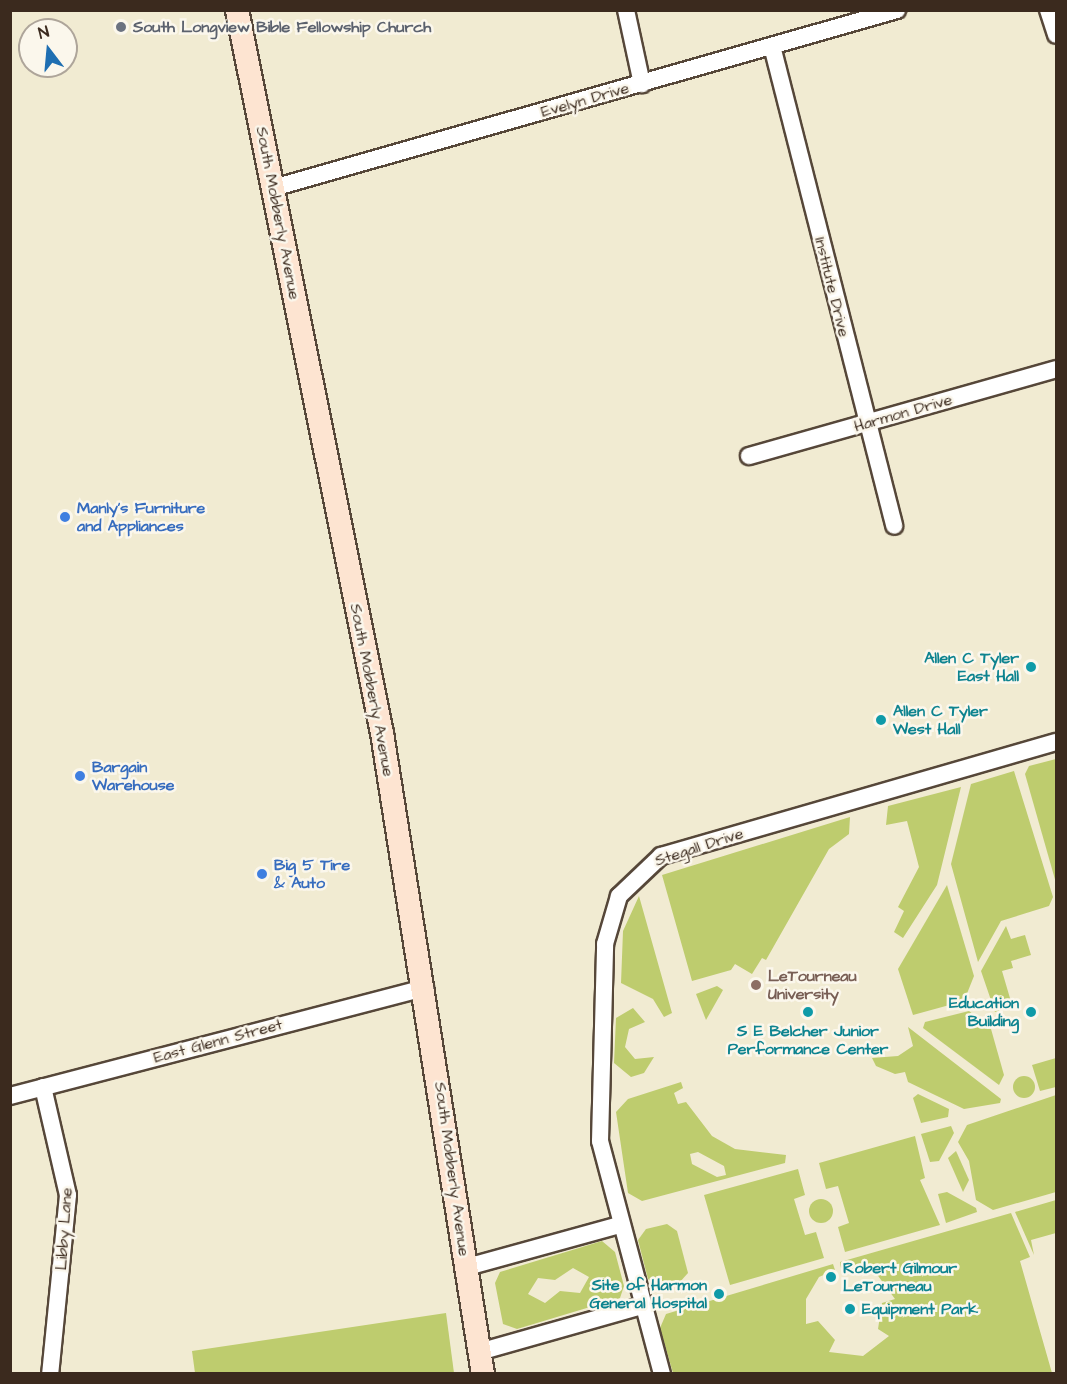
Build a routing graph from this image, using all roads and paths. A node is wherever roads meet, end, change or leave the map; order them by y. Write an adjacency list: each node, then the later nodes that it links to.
1 (237, 10): 8 (main road, South Mobberly Avenue)
2 (626, 10): 7 (street)
3 (897, 10): 6 (street, Evelyn Drive)
4 (1048, 10): 5 (street)
5 (1056, 35)
6 (772, 46): 7 (street, Evelyn Drive); 10 (street, Institute Drive)
7 (642, 84): 8 (street, Evelyn Drive)
8 (273, 188): 14 (main road, South Mobberly Avenue)
9 (1056, 369): 10 (street, Harmon Drive)
10 (866, 423): 11 (street, Harmon Drive); 12 (street, Institute Drive)
11 (749, 456)
12 (894, 526)
13 (1056, 742): 17 (street, Stegall Drive)
14 (425, 988): 15 (street, East Glenn Street); 18 (main road, South Mobberly Avenue)
15 (43, 1087): 16 (street, East Glenn Street); 21 (street, Libby Lane)
16 (10, 1096)
17 (620, 1225): 18 (street); 19 (street, Stegall Drive)
18 (467, 1267): 20 (main road, South Mobberly Avenue)
19 (642, 1306): 20 (street); 22 (street, Stegall Drive)
20 (481, 1363)
21 (50, 1374)
22 (662, 1374)

